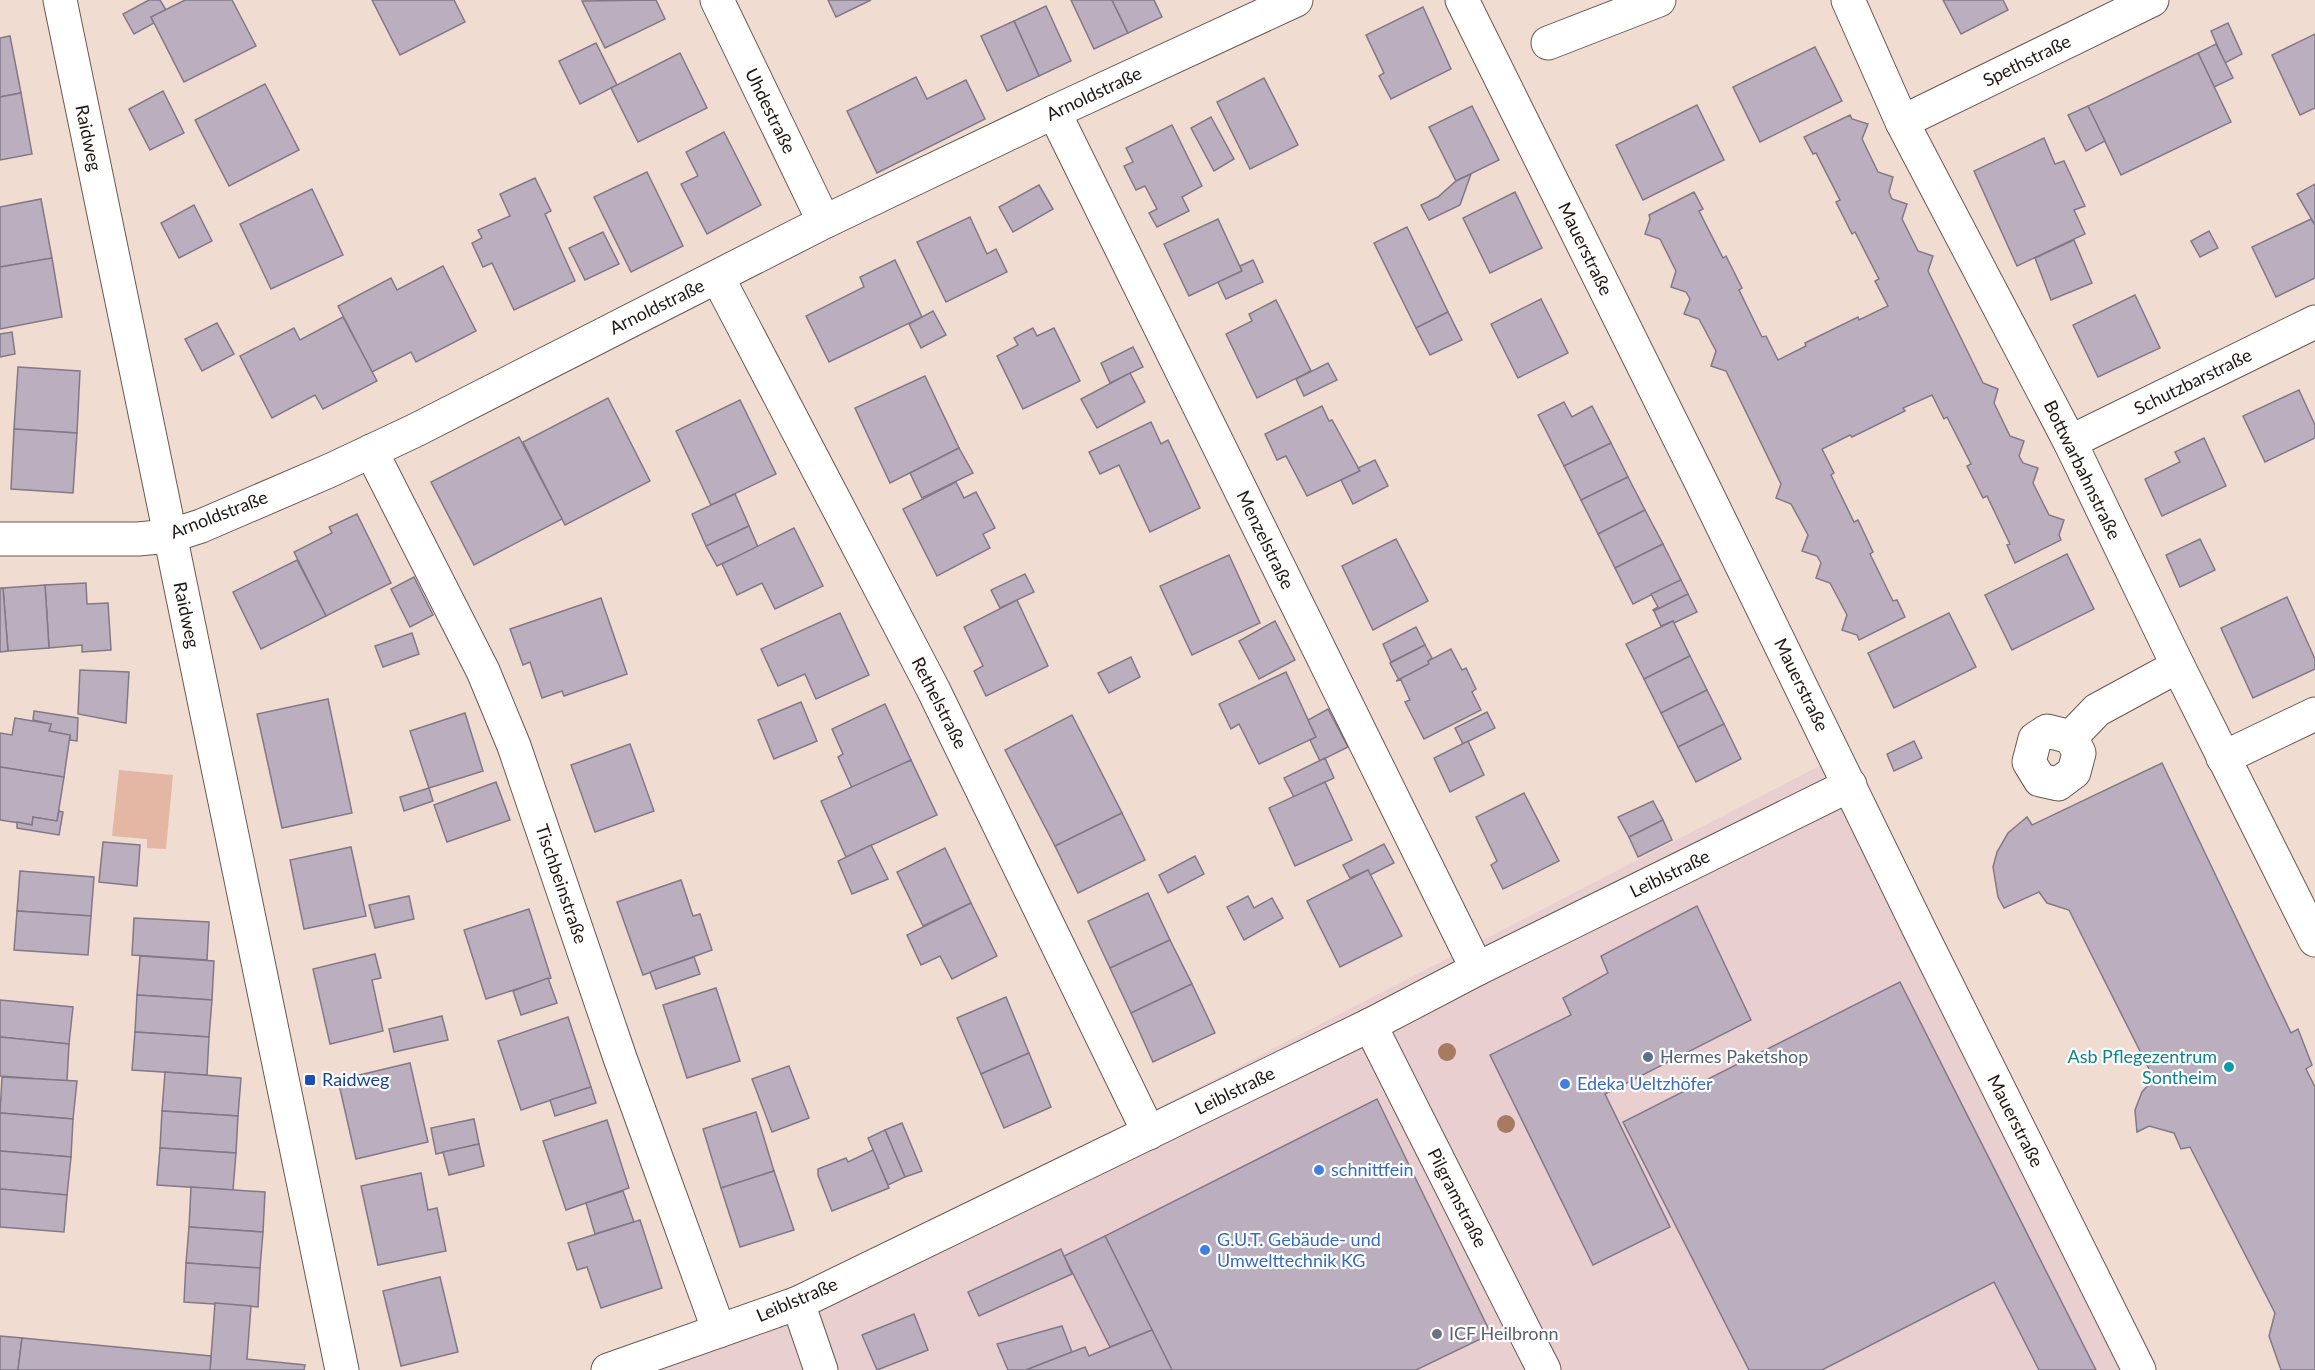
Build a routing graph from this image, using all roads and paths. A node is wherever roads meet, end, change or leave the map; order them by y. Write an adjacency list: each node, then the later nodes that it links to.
1 (60, 0): 16 (street, Raidweg)
2 (717, 0): 11 (street, Uhdestraße)
3 (1296, 0): 9 (street, Arnoldstraße)
4 (1462, 0): 22 (street, Mauerstraße)
5 (1659, 0): 8 (street)
6 (1848, 0): 10 (street, Bottwarbahnstraße)
7 (2152, 0): 10 (street, Spethstraße)
8 (1548, 43)
9 (1054, 112): 11 (street, Arnoldstraße); 24 (street, Menzelstraße)
10 (1902, 122): 14 (street, Bottwarbahnstraße)
11 (824, 222): 12 (street, Arnoldstraße)
12 (718, 278): 15 (street, Arnoldstraße); 26 (street, Rethelstraße)
13 (2315, 322): 14 (street, Schutzbarstraße)
14 (2070, 442): 18 (street, Bottwarbahnstraße)
15 (371, 451): 16 (street, Arnoldstraße); 28 (street, Tischbeinstraße)
16 (170, 536): 17 (street, Arnoldstraße); 29 (street, Raidweg)
17 (0, 539)
18 (2178, 666): 20 (street); 21 (street, Bottwarbahnstraße)
19 (2315, 714): 21 (street)
20 (2071, 737)
21 (2223, 758): 23 (street, Bottwarbahnstraße)
22 (1850, 785): 24 (street, Leiblstraße); 33 (street, Mauerstraße)
23 (2315, 940)
24 (1477, 969): 25 (street, Leiblstraße)
25 (1370, 1025): 26 (street, Leiblstraße); 32 (street, Pilgramstraße)
26 (1149, 1133): 27 (street, Leiblstraße)
27 (798, 1303): 28 (street, Leiblstraße); 31 (street)
28 (719, 1331): 30 (street, Leiblstraße)
29 (342, 1370)
30 (609, 1370)
31 (821, 1370)
32 (1544, 1370)
33 (2139, 1370)

